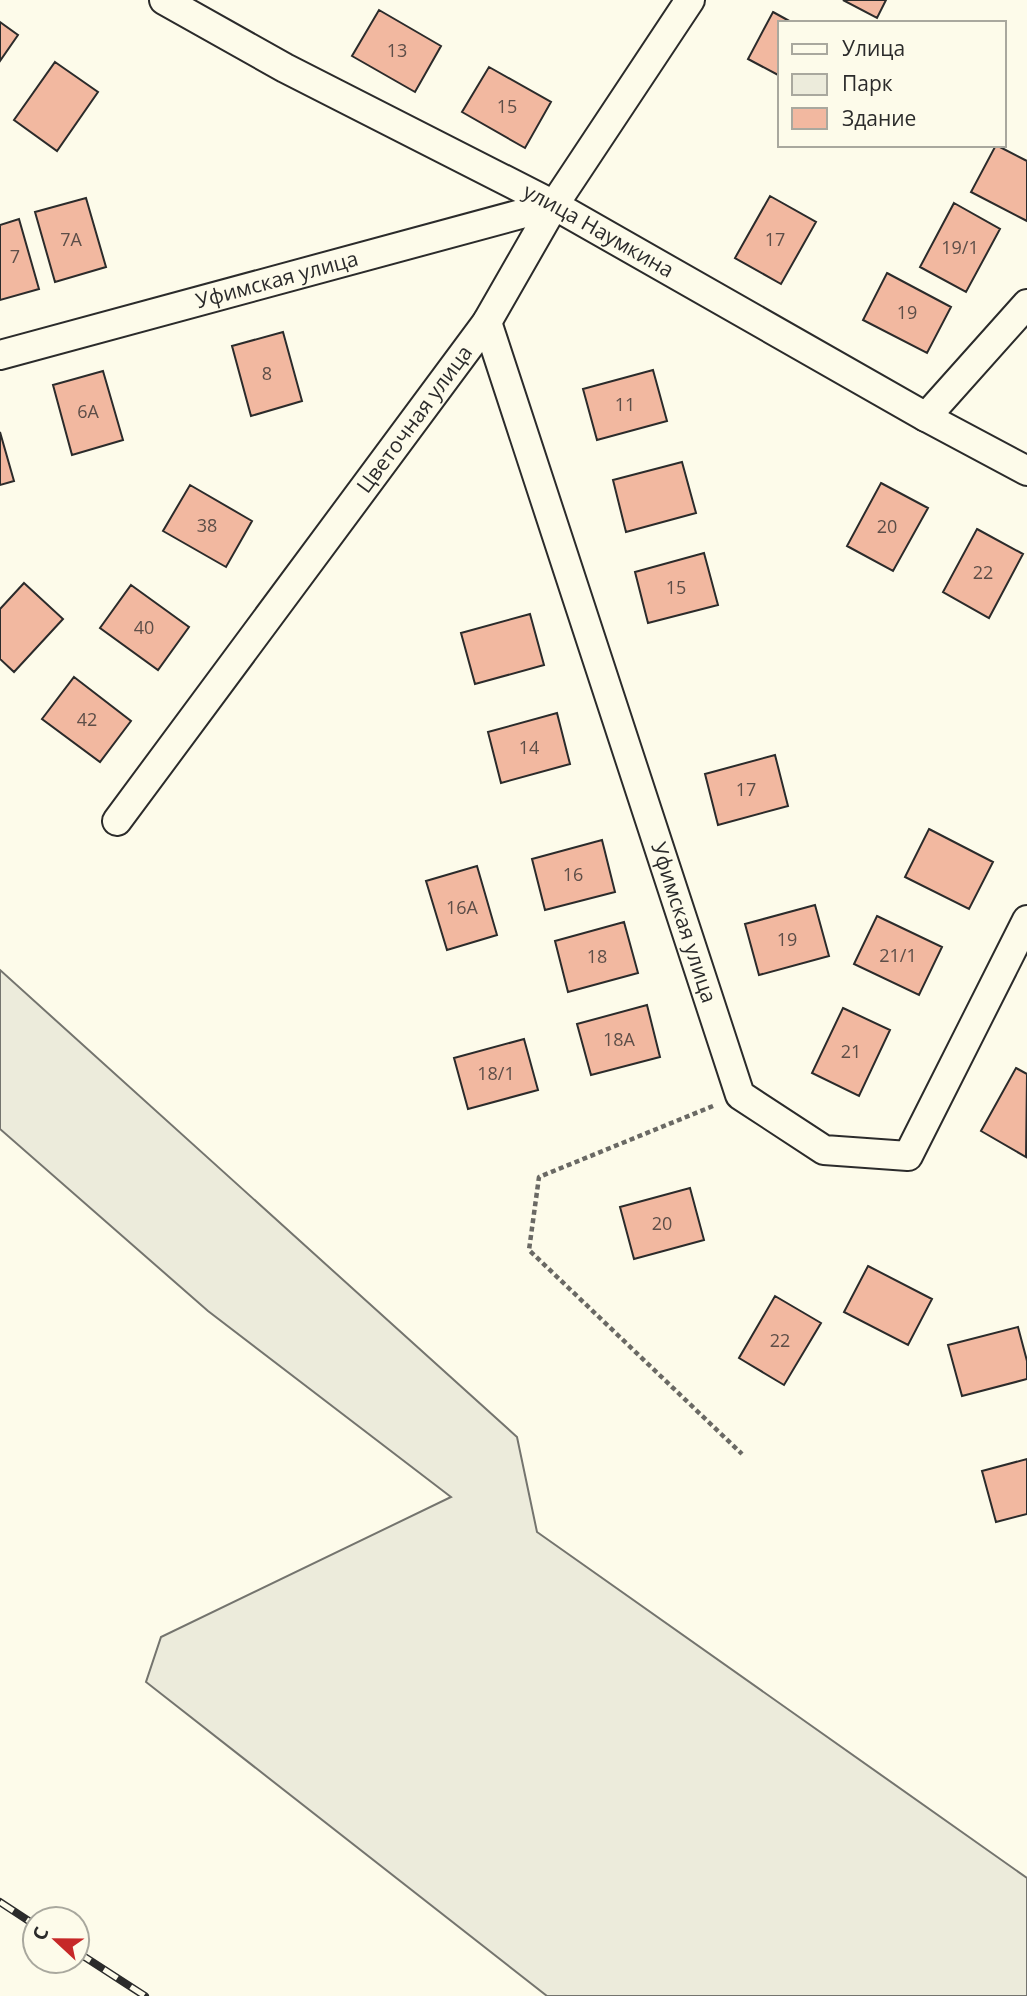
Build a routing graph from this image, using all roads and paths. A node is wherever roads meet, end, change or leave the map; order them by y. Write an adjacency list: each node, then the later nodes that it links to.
1 (164, 0): 3 (street, улица Наумкина)
2 (690, 0): 3 (street, Цветочная улица)
3 (554, 205): 5 (street, Цветочная улица); 6 (street, Уфимская улица); 7 (street, улица Наумкина)
4 (1027, 304): 7 (street)
5 (487, 322): 9 (street, Цветочная улица); 11 (street, Уфимская улица)
6 (0, 355)
7 (926, 417): 8 (street, улица Наумкина)
8 (1027, 471)
9 (117, 821)
10 (1027, 920): 11 (street)
11 (740, 1095): 12 (path)
12 (742, 1454)

